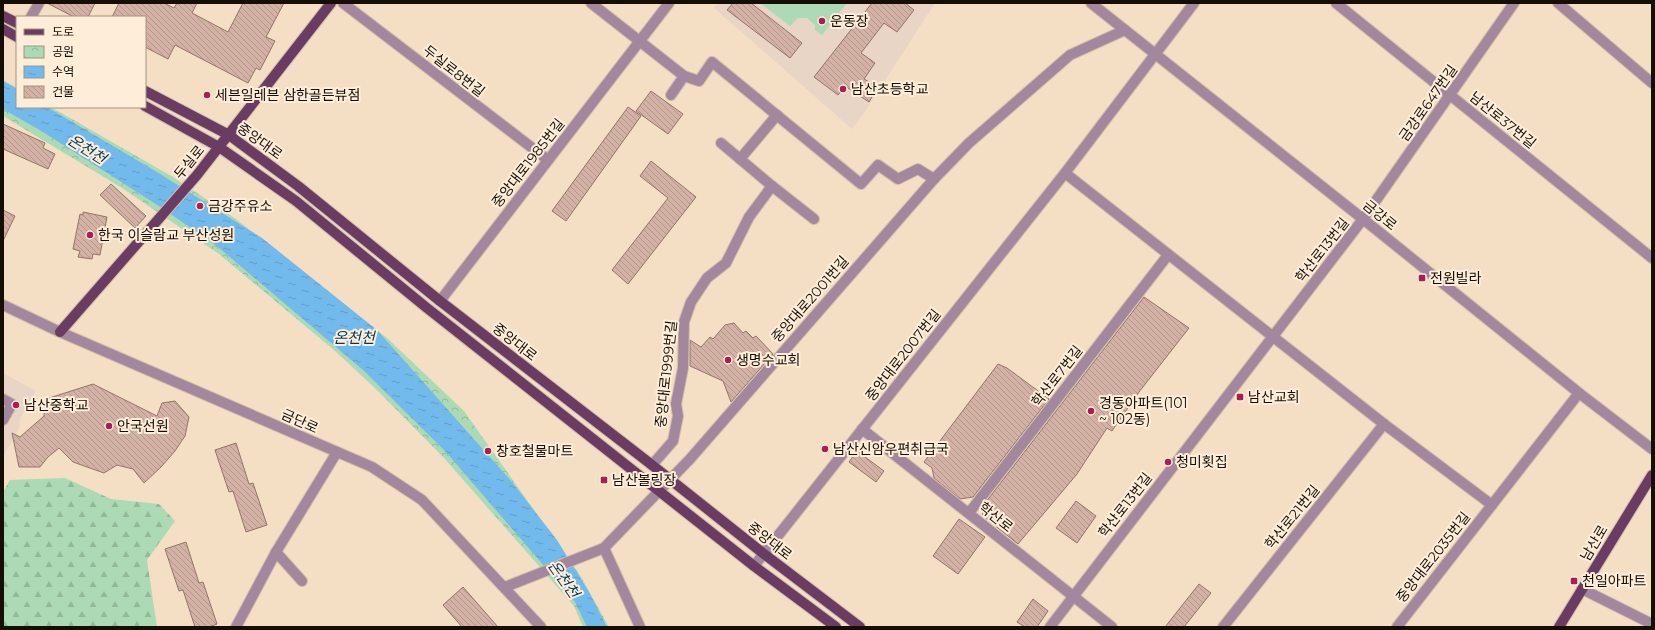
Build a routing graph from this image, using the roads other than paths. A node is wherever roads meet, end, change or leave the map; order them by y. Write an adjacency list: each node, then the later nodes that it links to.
1 (39, 3): 12 (street)
2 (331, 3): 26 (main road, 두실로)
3 (343, 3): 30 (street, 두실로8번길)
4 (591, 3): 17 (street)
5 (669, 3): 17 (street, 중앙대로1985번길)
6 (1091, 3): 15 (street, 금강로)
7 (1194, 3): 18 (street, 중앙대로2007번길)
8 (1336, 3): 23 (street, 남산로37번길)
9 (1514, 3): 23 (street, 금강로647번길)
10 (1558, 3): 20 (street)
11 (3, 16): 13 (main road)
12 (32, 16)
13 (16, 22)
14 (3, 29): 16 (main road)
15 (1125, 30): 18 (street, 금강로); 32 (street, 중앙대로2001번길)
16 (16, 36)
17 (639, 42): 19 (street); 30 (street, 중앙대로1985번길)
18 (1154, 54): 31 (street, 중앙대로2007번길); 35 (street, 금강로)
19 (684, 76): 22 (street); 25 (street)
20 (1652, 82)
21 (146, 91): 26 (main road, 중앙대로)
22 (671, 95)
23 (1450, 95): 35 (street, 금강로647번길); 37 (street, 남산로37번길)
24 (146, 107): 28 (main road, 중앙대로)
25 (777, 115): 29 (street); 32 (street)
26 (229, 134): 28 (main road, 두실로); 38 (main road, 중앙대로)
27 (721, 143): 29 (street)
28 (219, 147): 40 (main road, 두실로); 52 (main road, 중앙대로)
29 (740, 159): 33 (street)
30 (548, 160): 38 (street, 중앙대로1985번길)
31 (1065, 173): 36 (street); 46 (street, 중앙대로2007번길)
32 (934, 179): 51 (street, 중앙대로2001번길)
33 (772, 186): 34 (street); 49 (street, 중앙대로1999번길)
34 (814, 219)
35 (1363, 219): 41 (street, 학산로13번길); 42 (street, 금강로)
36 (1168, 255): 41 (street); 54 (street, 학산로7번길)
37 (1652, 258)
38 (440, 301): 49 (main road, 중앙대로)
39 (3, 305): 40 (street, 금단로)
40 (60, 332): 48 (street, 금단로)
41 (1273, 337): 45 (street); 62 (street, 학산로13번길)
42 (1579, 393): 47 (street, 금강로); 53 (street, 중앙대로2035번길)
43 (3, 399): 44 (street)
44 (3, 420)
45 (1384, 424): 53 (street); 71 (street, 학산로21번길)
46 (862, 429): 54 (street, 학산로); 57 (street, 중앙대로2007번길)
47 (1652, 449)
48 (337, 452): 56 (street); 60 (street, 금단로)
49 (652, 465): 51 (main road, 중앙대로)
50 (1652, 475): 61 (main road, 남산로)
51 (669, 479): 52 (street, 중앙대로2001번길); 57 (main road, 중앙대로)
52 (658, 490): 55 (street); 58 (main road, 중앙대로)
53 (1492, 505): 72 (street, 중앙대로2035번길)
54 (968, 513): 62 (street, 학산로)
55 (604, 548): 60 (street); 66 (street)
56 (276, 552): 59 (street); 64 (street)
57 (764, 554): 58 (street, 중앙대로2007번길); 68 (main road, 중앙대로)
58 (754, 566): 67 (main road, 중앙대로)
59 (302, 581)
60 (505, 588): 65 (street, 금단로)
61 (1582, 589): 63 (street); 73 (main road, 남산로)
62 (1073, 596): 69 (street); 70 (street, 학산로)
63 (1652, 624)
64 (236, 627)
65 (541, 627)
66 (640, 627)
67 (836, 627)
68 (860, 627)
69 (1050, 627)
70 (1112, 627)
71 (1223, 627)
72 (1397, 627)
73 (1559, 627)

